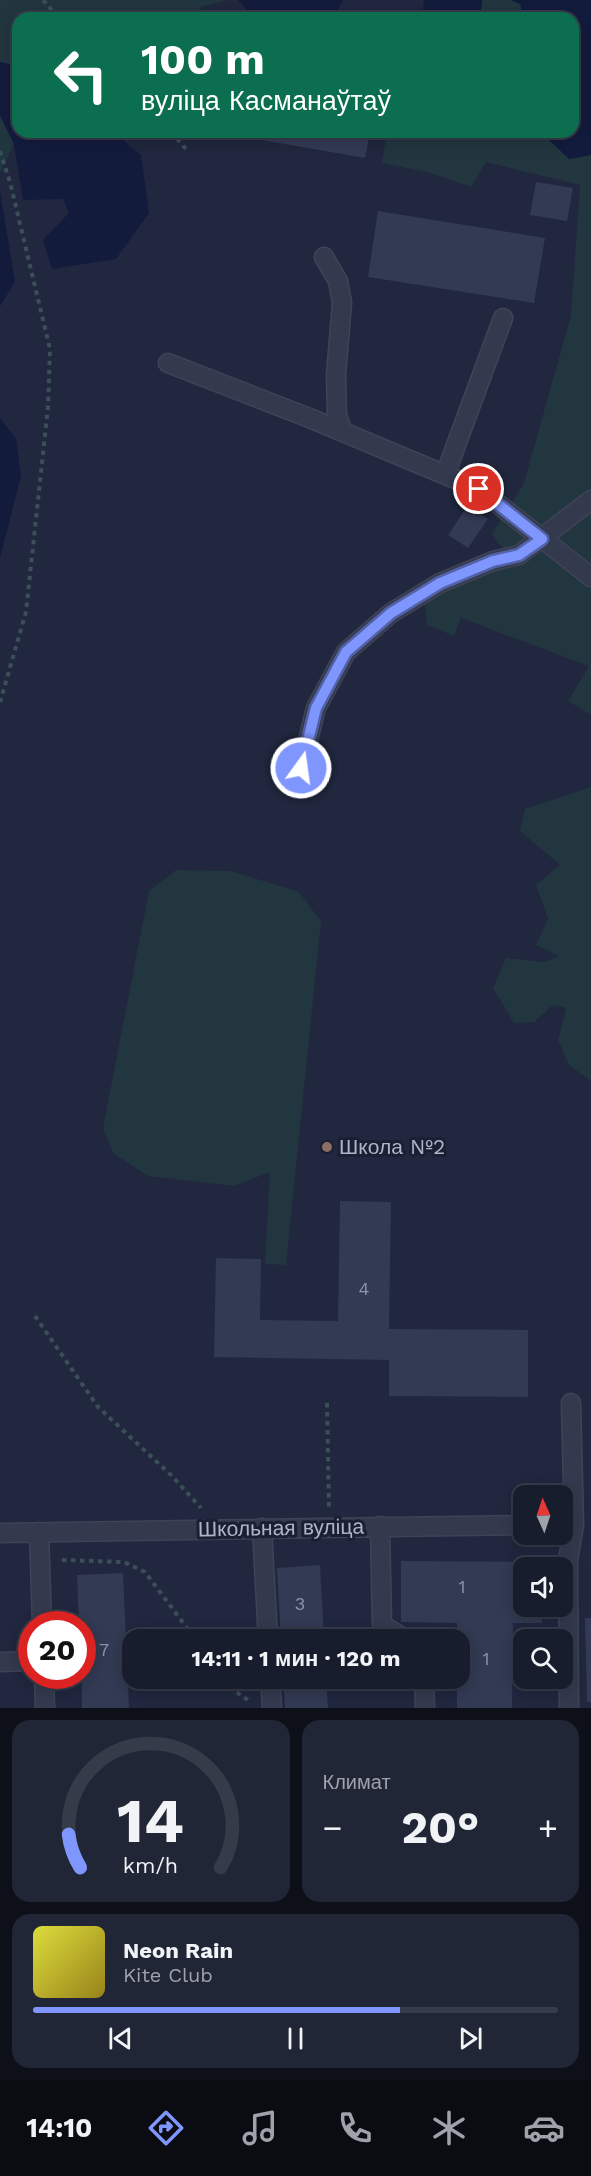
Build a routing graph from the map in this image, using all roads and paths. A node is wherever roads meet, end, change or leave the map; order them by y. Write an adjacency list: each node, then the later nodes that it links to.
1 (43, 0): 2 (path)
2 (54, 12)
3 (176, 138): 4 (path)
4 (186, 149)
5 (0, 152): 14 (path)
6 (324, 257): 9 (street)
7 (503, 318): 10 (street)
8 (168, 363): 9 (street)
9 (342, 432): 10 (street)
10 (445, 475): 12 (street)
11 (591, 500): 12 (street)
12 (542, 539): 13 (street); 15 (street)
13 (591, 578)
14 (0, 702)
15 (301, 768)
16 (35, 1316): 19 (path)
17 (327, 1403): 23 (path)
18 (572, 1403): 20 (street)
19 (201, 1509)
20 (576, 1525): 42 (street)
21 (381, 1526): 22 (street, Школьная вуліца); 23 (street, Школьная вуліца); 31 (street)
22 (513, 1526)
23 (330, 1527): 24 (street, Школьная вуліца)
24 (262, 1528): 25 (street, Школьная вуліца); 30 (street)
25 (39, 1532): 26 (street, Школьная вуліца); 28 (street)
26 (0, 1533)
27 (62, 1560): 29 (path)
28 (42, 1611)
29 (188, 1629)
30 (267, 1629)
31 (389, 1629)
32 (18, 1661): 33 (street)
33 (0, 1662)
34 (44, 1689): 38 (street)
35 (234, 1689): 39 (path)
36 (271, 1689): 40 (street)
37 (424, 1689): 41 (street)
38 (45, 1708)
39 (259, 1708)
40 (272, 1708)
41 (425, 1708)
42 (569, 1708)

